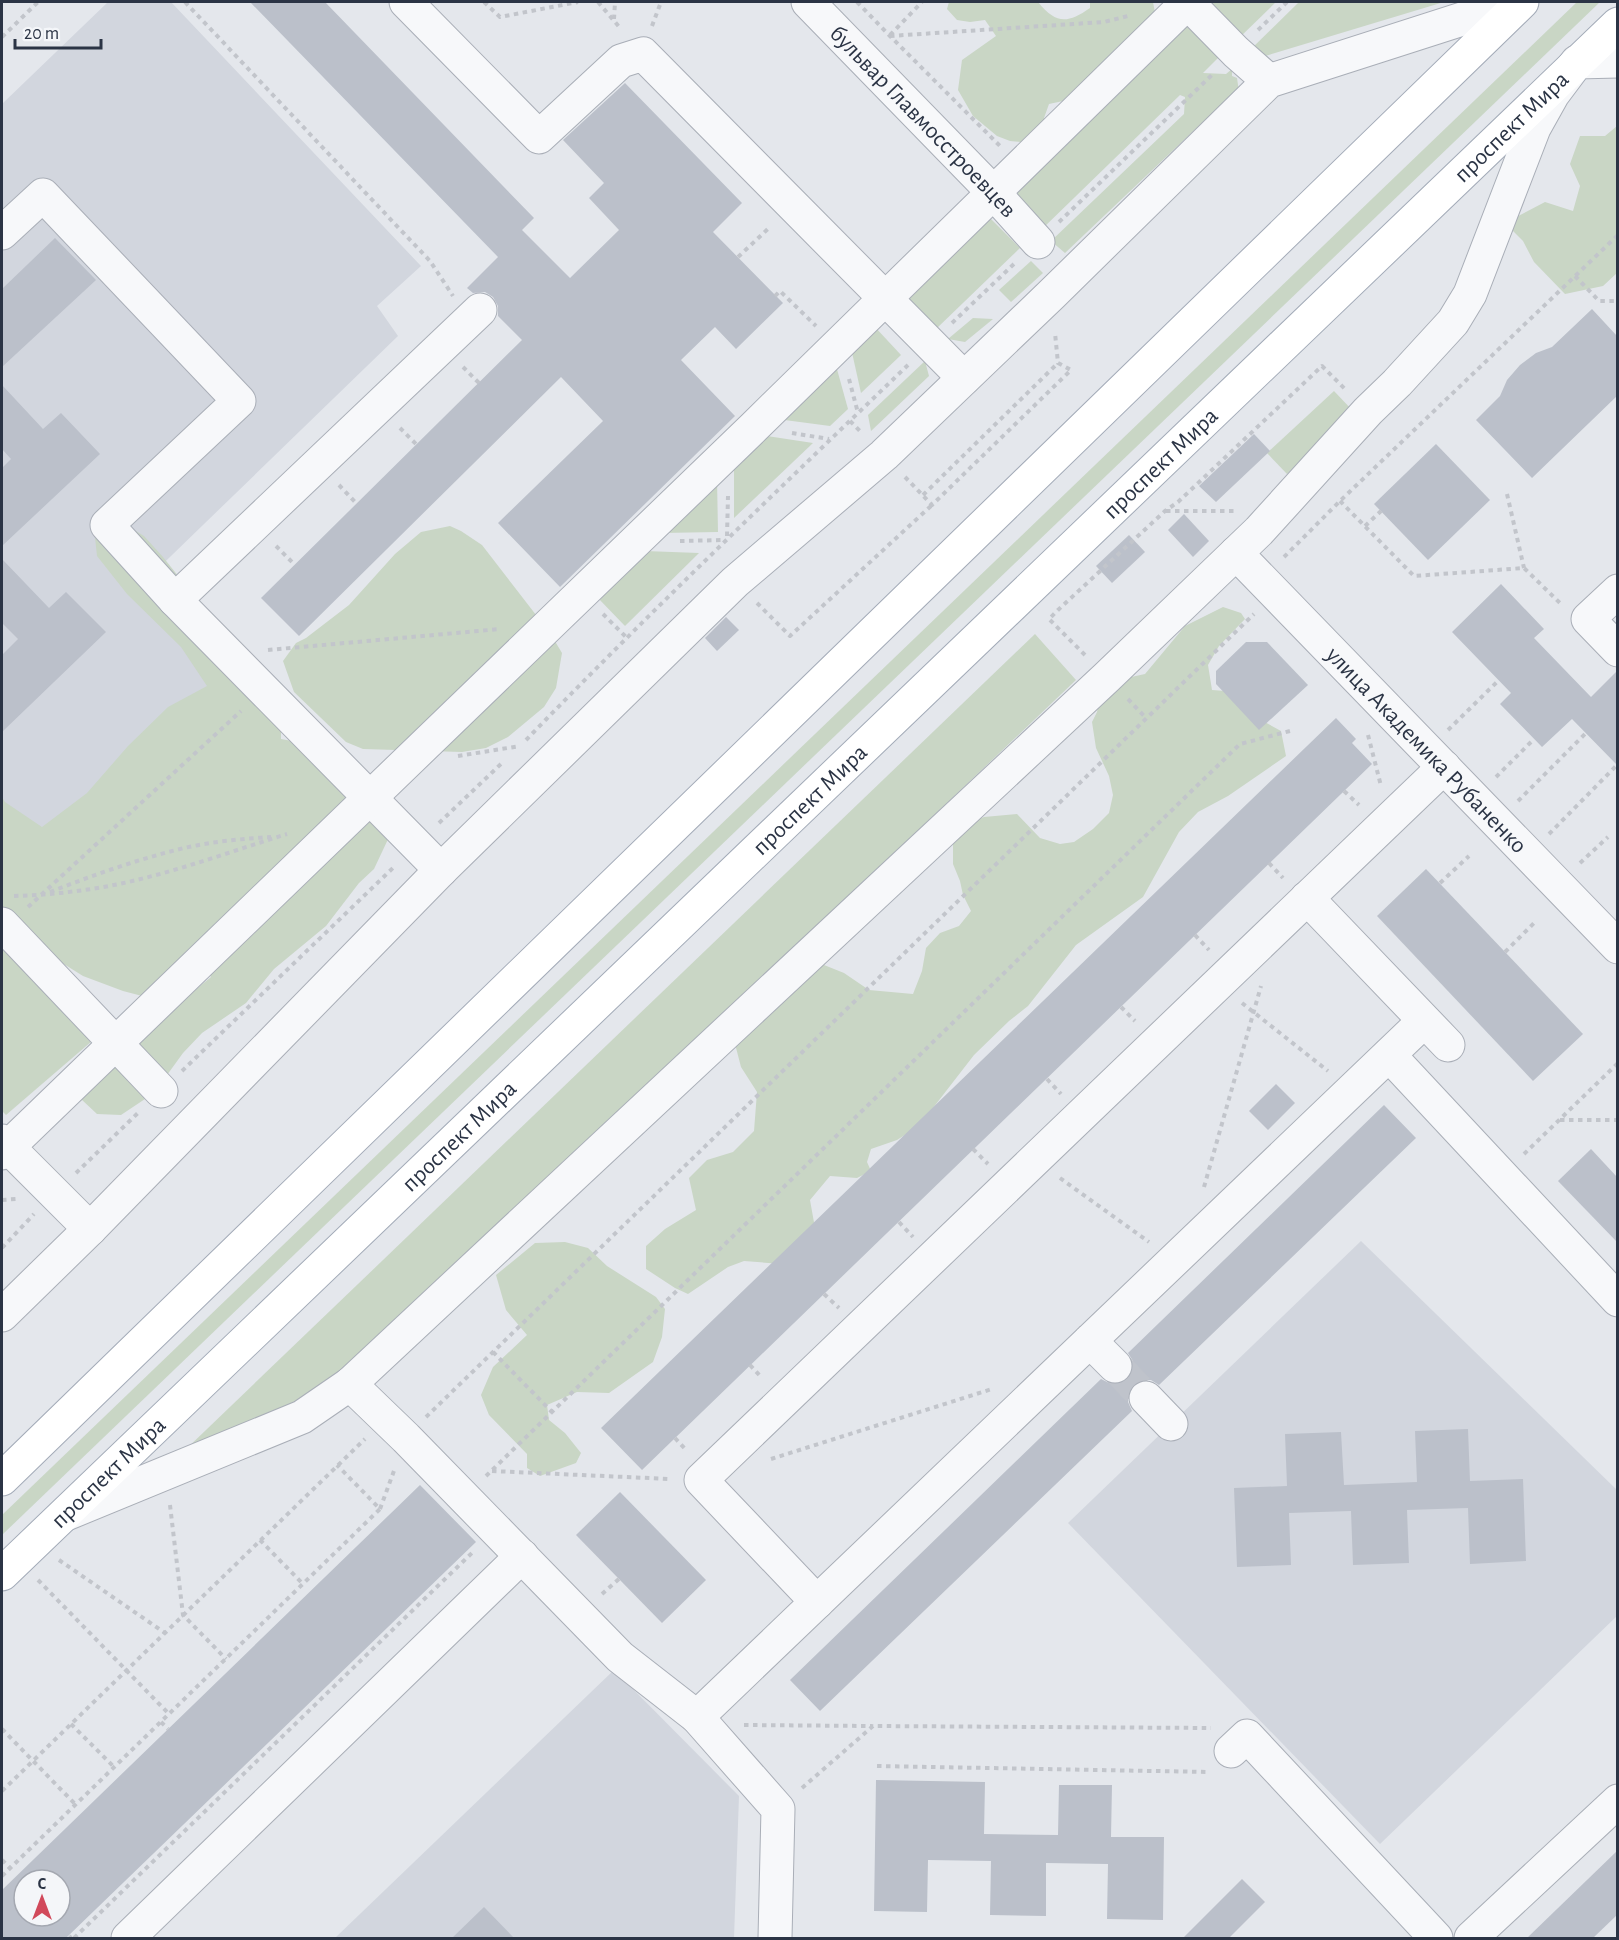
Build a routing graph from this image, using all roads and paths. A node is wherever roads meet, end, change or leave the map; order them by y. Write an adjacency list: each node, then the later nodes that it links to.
1 (38, 2): 19 (path)
2 (185, 2): 37 (path)
3 (406, 2): 34 (street)
4 (484, 2): 5 (path)
5 (571, 2): 6 (path)
6 (578, 2)
7 (615, 2): 16 (path)
8 (808, 2): 21 (street, бульвар Главмосстроевцев)
9 (857, 2): 18 (path)
10 (922, 2): 18 (path)
11 (1188, 2): 20 (street); 25 (street)
12 (1287, 2): 20 (path)
13 (1515, 2): 24 (street)
14 (1522, 2): 127 (main road)
15 (1136, 14): 18 (path)
16 (614, 20)
17 (1617, 24): 23 (main road, проспект Мира)
18 (890, 36): 21 (path); 25 (path)
19 (2, 37)
20 (1236, 52): 24 (street); 30 (path)
21 (861, 57): 26 (street, бульвар Главмосстроевцев)
22 (1617, 61): 23 (street)
23 (1577, 62): 42 (street); 131 (main road, проспект Мира)
24 (1269, 81): 41 (street)
25 (1020, 165): 26 (street)
26 (993, 192): 30 (street, бульвар Главмосстроевцев); 34 (street)
27 (774, 223): 31 (path)
28 (2, 232): 57 (street)
29 (1617, 234): 32 (path)
30 (1038, 242): 38 (path)
31 (738, 257)
32 (1575, 276): 36 (path); 46 (path)
33 (776, 296): 35 (path)
34 (884, 298): 38 (street); 73 (street)
35 (789, 300)
36 (1617, 301)
37 (475, 316): 57 (street)
38 (930, 343): 41 (street); 80 (path)
39 (1058, 363): 45 (path)
40 (1071, 370): 43 (path)
41 (964, 378): 54 (street)
42 (1368, 411): 48 (path); 52 (street)
43 (947, 490)
44 (1508, 494): 53 (path)
45 (922, 495)
46 (1340, 501): 51 (path); 55 (path)
47 (932, 505): 54 (path)
48 (1165, 511): 50 (path); 59 (path)
49 (1381, 511): 51 (path)
50 (1243, 516)
51 (1365, 526): 53 (path)
52 (1236, 553): 55 (street, улица Академика Рубаненко); 116 (street)
53 (1524, 568): 58 (path)
54 (735, 582): 83 (street)
55 (1269, 586): 71 (street, улица Академика Рубаненко); 114 (path)
56 (1617, 591): 61 (street)
57 (175, 600): 62 (street)
58 (1565, 609)
59 (1058, 610)
60 (502, 628): 62 (path)
61 (1617, 650)
62 (229, 654): 64 (street)
63 (1499, 680): 67 (path)
64 (264, 690): 73 (street); 85 (path)
65 (1367, 729): 75 (path)
66 (1290, 730): 119 (path)
67 (1448, 730)
68 (1586, 733): 74 (path)
69 (1534, 739): 72 (path)
70 (1617, 765): 78 (path)
71 (1444, 767): 75 (street); 89 (street, улица Академика Рубаненко)
72 (1493, 779)
73 (370, 797): 80 (street); 95 (street)
74 (1515, 803)
75 (1409, 809): 86 (street)
76 (290, 832): 77 (path)
77 (279, 836): 85 (path); 85 (path)
78 (1546, 837)
79 (1608, 837): 82 (path)
80 (417, 845): 83 (street); 99 (path)
81 (1469, 856): 84 (path)
82 (1575, 868)
83 (441, 870): 108 (street)
84 (1440, 884)
85 (40, 895): 87 (path); 87 (path)
86 (1307, 898): 92 (street); 94 (street)
87 (6, 916): 95 (street)
88 (1534, 923): 90 (path)
89 (1617, 947)
90 (1505, 952)
91 (1262, 981): 93 (path)
92 (1218, 984): 93 (path); 104 (street)
93 (1254, 1012): 100 (path); 106 (path)
94 (1424, 1021): 96 (street); 97 (street)
95 (115, 1043): 99 (street); 103 (street)
96 (1448, 1046)
97 (1389, 1055): 100 (street); 105 (street)
98 (1617, 1064): 101 (path)
99 (161, 1090): 107 (path)
100 (1351, 1090): 110 (street)
101 (1559, 1120): 102 (path); 105 (path)
102 (1617, 1120)
103 (3, 1147): 107 (street)
104 (1035, 1160): 110 (path); 128 (street)
105 (1502, 1176): 111 (street)
106 (1203, 1192)
107 (53, 1195): 108 (street); 109 (path)
108 (90, 1229): 112 (street)
109 (2, 1248)
110 (1174, 1260): 113 (street)
111 (1617, 1300)
112 (2, 1315)
113 (1090, 1341): 115 (street); 137 (street)
114 (494, 1352): 119 (path); 122 (path)
115 (1114, 1366)
116 (350, 1384): 122 (street); 126 (street)
117 (994, 1389): 123 (path)
118 (1146, 1398): 120 (street)
119 (552, 1412): 125 (path)
120 (1171, 1424)
121 (368, 1436): 124 (path)
122 (406, 1438): 129 (street); 130 (path)
123 (769, 1459)
124 (337, 1465): 130 (path); 132 (path)
125 (491, 1471): 128 (path); 129 (path)
126 (166, 1472): 131 (street); 138 (path)
127 (2, 1479)
128 (701, 1480): 137 (street)
129 (464, 1497): 134 (street)
130 (380, 1509): 136 (path)
131 (64, 1515): 135 (main road, проспект Мира)
132 (260, 1540): 136 (path); 138 (path)
133 (478, 1547): 154 (path)
134 (522, 1557): 142 (street); 163 (street)
135 (17, 1558): 139 (path); 141 (path)
136 (303, 1584): 140 (path)
137 (817, 1602): 142 (street)
138 (183, 1615): 139 (path); 140 (path)
139 (165, 1633): 141 (path)
140 (226, 1659): 143 (path)
141 (126, 1670): 143 (path); 145 (path)
142 (705, 1709): 146 (path); 158 (street)
143 (169, 1714): 144 (path)
144 (161, 1722): 148 (path); 152 (path)
145 (71, 1724): 150 (path); 152 (path)
146 (873, 1726): 149 (path); 158 (path)
147 (2, 1729): 150 (path)
148 (168, 1729)
149 (1230, 1753): 151 (path); 165 (street)
150 (33, 1761): 155 (path); 157 (path)
151 (877, 1766)
152 (114, 1767): 157 (path)
153 (224, 1786): 154 (path)
154 (227, 1790): 162 (path)
155 (2, 1791)
156 (1617, 1801): 166 (street)
157 (75, 1804): 160 (path)
158 (778, 1809): 164 (street)
159 (2, 1860): 160 (path)
160 (10, 1868): 161 (path)
161 (2, 1876)
162 (71, 1938)
163 (128, 1938)
164 (775, 1938)
165 (1436, 1938)
166 (1471, 1938)

